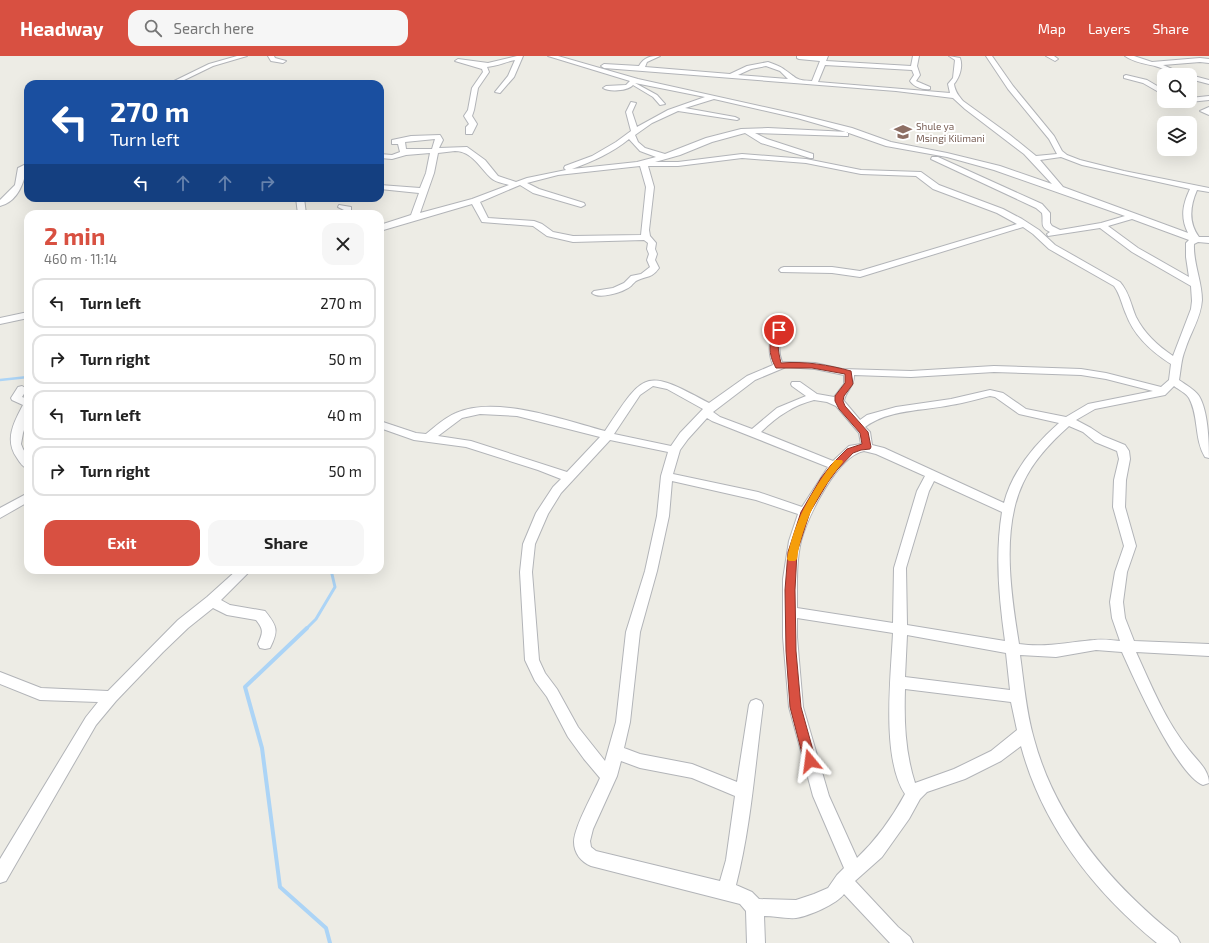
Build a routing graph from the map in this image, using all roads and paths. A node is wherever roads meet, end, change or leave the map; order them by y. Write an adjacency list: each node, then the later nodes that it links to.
1 (244, 56): 30 (street)
2 (271, 56): 15 (street)
3 (551, 56): 21 (street)
4 (638, 56): 17 (street)
5 (657, 56): 17 (street)
6 (766, 56): 22 (street)
7 (916, 56): 25 (street)
8 (948, 56): 23 (street)
9 (952, 56): 23 (street)
10 (989, 56): 63 (street)
11 (1128, 56): 20 (street)
12 (520, 57): 19 (street); 39 (street)
13 (799, 57): 14 (street)
14 (824, 59): 25 (street); 35 (street)
15 (283, 61)
16 (458, 61): 19 (street)
17 (646, 61): 24 (street)
18 (1209, 61): 20 (street)
19 (471, 63): 56 (street)
20 (1155, 64): 26 (street); 27 (street)
21 (586, 65): 24 (street); 32 (street)
22 (768, 65): 28 (street); 31 (street); 34 (street)
23 (958, 65): 40 (street)
24 (640, 68): 28 (street)
25 (915, 68): 40 (street)
26 (1165, 68)
27 (1157, 71)
28 (731, 75): 31 (street)
29 (1126, 76): 38 (street)
30 (179, 80)
31 (774, 80): 34 (street)
32 (633, 81): 37 (street); 42 (street); 48 (street)
33 (1197, 81): 36 (street)
34 (795, 82): 35 (street)
35 (814, 84): 40 (street)
36 (1209, 84)
37 (606, 88)
38 (1157, 89)
39 (498, 92)
40 (954, 94): 65 (street)
41 (1197, 96): 45 (street)
42 (713, 97): 49 (street); 50 (street)
43 (1209, 98): 45 (street)
44 (1197, 99): 45 (street)
45 (1201, 99)
46 (648, 100): 48 (street)
47 (633, 103): 57 (street)
48 (661, 104): 50 (street); 53 (street)
49 (729, 106): 54 (street); 58 (street)
50 (677, 109): 53 (street); 54 (street)
51 (1209, 109): 52 (street)
52 (1209, 114)
53 (665, 115): 57 (street)
54 (735, 118): 55 (street)
55 (746, 131): 58 (street); 62 (street); 68 (street)
56 (469, 132)
57 (633, 133): 62 (street); 69 (street)
58 (864, 136): 59 (street)
59 (917, 148): 73 (street); 84 (street)
60 (435, 150): 61 (street); 61 (street); 70 (street); 75 (street)
61 (405, 153): 64 (street)
62 (670, 155): 66 (street)
63 (1062, 155): 65 (street); 72 (street)
64 (384, 156)
65 (1034, 159): 73 (street)
66 (641, 164): 68 (street); 69 (street); 85 (street)
67 (24, 167): 77 (street)
68 (846, 170): 81 (street)
69 (558, 173): 70 (street)
70 (518, 183): 76 (street); 78 (street)
71 (384, 187): 75 (street)
72 (1194, 188): 74 (street); 87 (street)
73 (1060, 189): 79 (street)
74 (1209, 190)
75 (423, 191): 80 (street)
76 (475, 201): 80 (street); 85 (street)
77 (0, 204)
78 (581, 205)
79 (1132, 216): 82 (street); 87 (street)
80 (416, 217): 83 (street)
81 (1024, 224): 86 (street); 88 (street)
82 (1102, 225): 84 (street); 89 (street)
83 (384, 227)
84 (1058, 232): 86 (street)
85 (646, 237): 90 (street)
86 (1040, 237): 94 (street)
87 (1203, 239): 89 (street)
88 (784, 270)
89 (1196, 284): 94 (street)
90 (596, 293)
91 (24, 316): 92 (street)
92 (0, 321)
93 (784, 322): 95 (street)
94 (1176, 364): 97 (street)
95 (778, 366): 96 (street); 104 (street)
96 (848, 372): 100 (street); 103 (street)
97 (1174, 381): 100 (street); 114 (street)
98 (796, 384): 101 (street)
99 (22, 388): 102 (street)
100 (1164, 391): 106 (street)
101 (814, 397): 103 (street); 109 (street)
102 (24, 403)
103 (840, 404): 108 (street)
104 (708, 410): 109 (street); 110 (street); 113 (street)
105 (24, 415): 115 (street)
106 (1068, 421): 108 (street); 121 (street); 129 (street)
107 (384, 425): 111 (street)
108 (859, 426): 112 (street)
109 (753, 434): 116 (street)
110 (607, 436): 111 (street); 113 (street); 119 (street)
111 (428, 438): 119 (street)
112 (867, 447): 116 (street); 118 (street)
113 (674, 450): 117 (street)
114 (1209, 454)
115 (24, 460)
116 (835, 466): 122 (street)
117 (667, 476): 122 (street); 138 (street)
118 (931, 476): 121 (street); 127 (street)
119 (568, 478): 139 (street)
120 (24, 499): 123 (street)
121 (1008, 510): 130 (street)
122 (805, 512): 126 (street)
123 (0, 514)
124 (241, 574): 125 (street)
125 (212, 602): 128 (street); 134 (street)
126 (790, 612): 127 (street); 144 (street)
127 (900, 630): 130 (street); 133 (street)
128 (265, 644)
129 (1127, 646): 130 (street); 131 (street); 140 (street)
130 (1012, 648): 135 (street)
131 (1209, 650)
132 (0, 678): 134 (street)
133 (898, 682): 135 (street); 142 (street)
134 (111, 697): 143 (street)
135 (1018, 697): 137 (street)
136 (756, 705): 141 (street)
137 (1025, 732): 142 (street); 149 (street)
138 (616, 751): 139 (street); 141 (street)
139 (609, 776): 145 (street)
140 (1203, 778)
141 (744, 792): 145 (street)
142 (914, 794): 144 (street)
143 (0, 875)
144 (849, 876): 146 (street); 148 (street)
145 (726, 891): 146 (street)
146 (755, 907): 147 (street)
147 (756, 943)
148 (904, 943)
149 (1171, 943)

